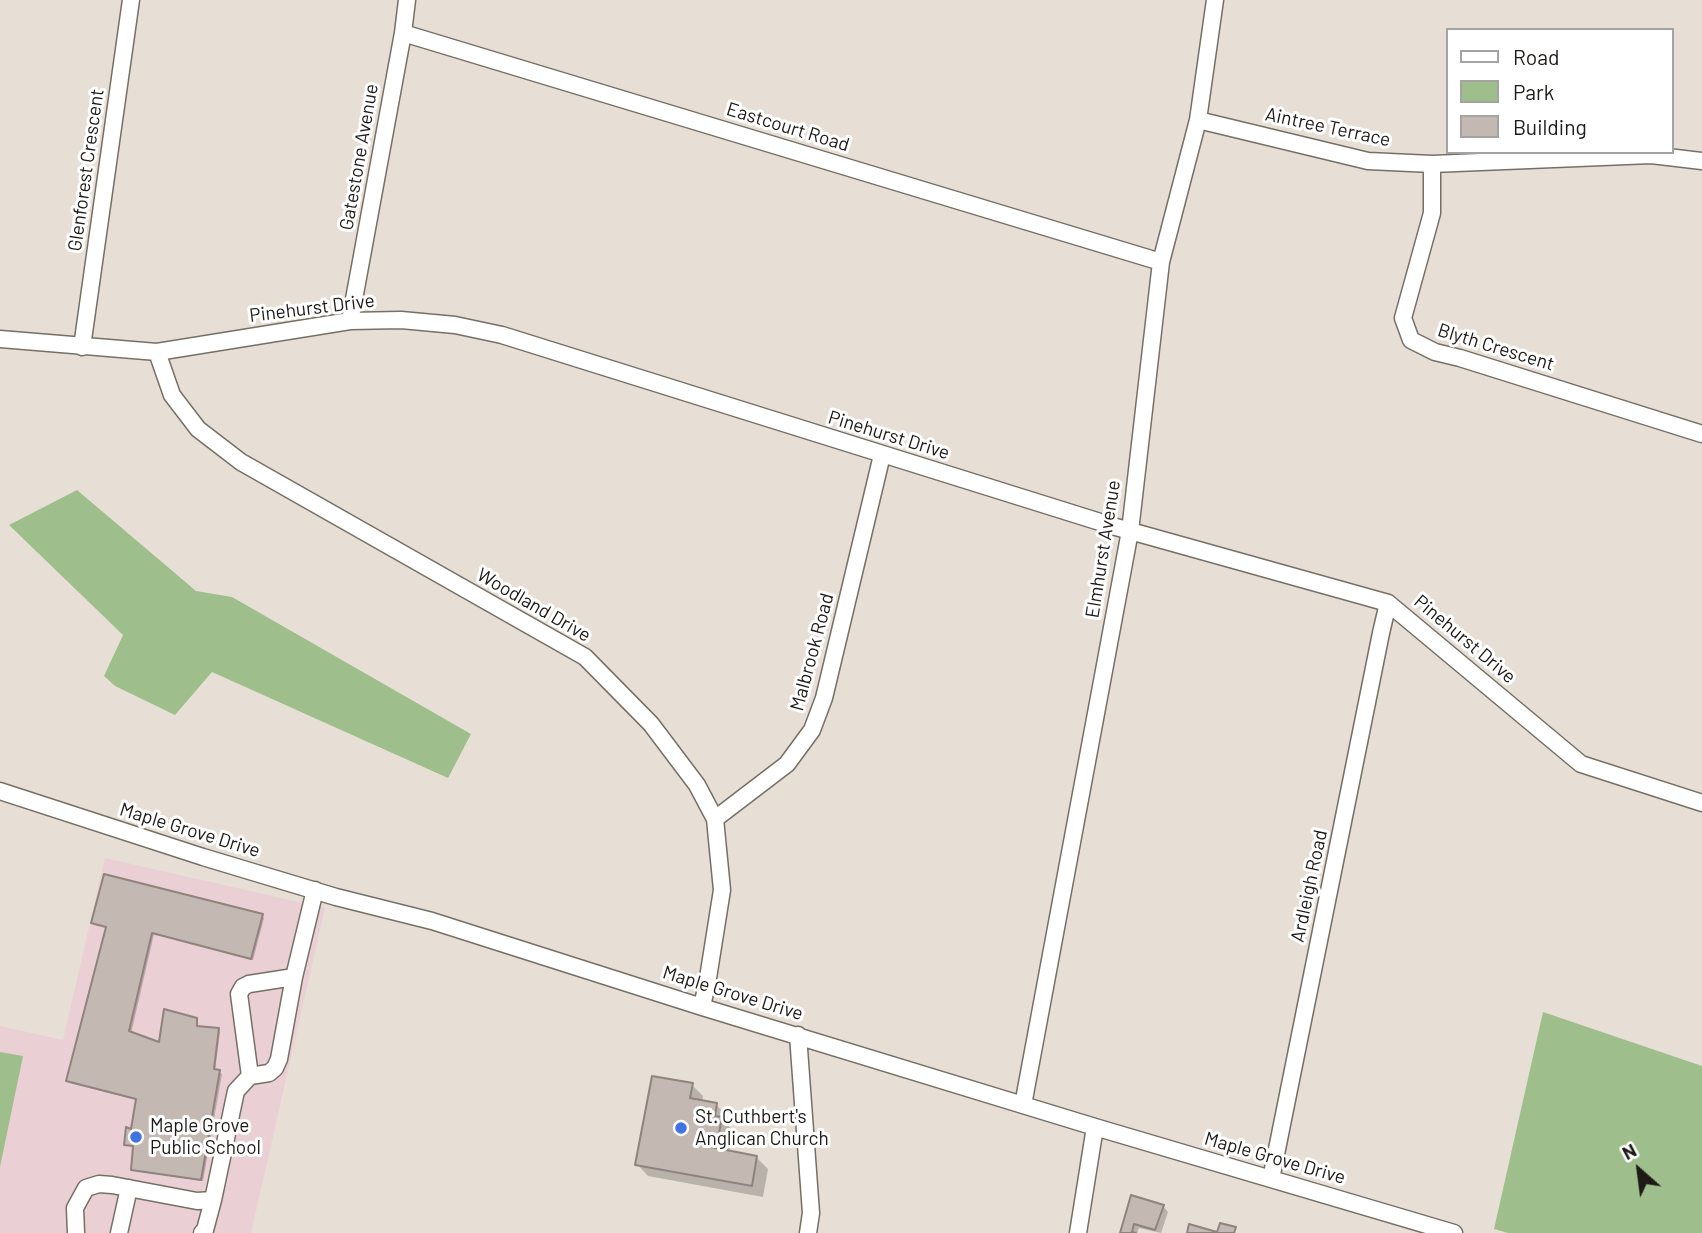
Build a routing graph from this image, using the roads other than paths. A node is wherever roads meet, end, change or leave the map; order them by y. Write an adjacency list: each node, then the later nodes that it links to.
1 (131, 0): 11 (street, Glenforest Crescent)
2 (407, 0): 4 (street, Gatestone Avenue)
3 (1215, 0): 5 (street, Elmhurst Avenue)
4 (402, 33): 8 (street, Eastcourt Road); 9 (street, Gatestone Avenue)
5 (1198, 120): 7 (street, Aintree Terrace); 8 (street, Elmhurst Avenue)
6 (1702, 161): 7 (street, Aintree Terrace)
7 (1432, 164): 13 (street, Blyth Crescent)
8 (1161, 262): 15 (street, Elmhurst Avenue)
9 (350, 321): 12 (street, Pinehurst Drive); 14 (street, Pinehurst Drive)
10 (0, 339): 11 (street, Pinehurst Drive)
11 (82, 347): 12 (street, Pinehurst Drive)
12 (157, 352): 19 (street, Woodland Drive)
13 (1702, 434)
14 (883, 455): 15 (street, Pinehurst Drive); 19 (street, Malbrook Road)
15 (1130, 531): 16 (street, Pinehurst Drive); 25 (street, Elmhurst Avenue)
16 (1388, 603): 18 (street, Pinehurst Drive); 27 (street, Ardleigh Road)
17 (0, 791): 20 (street, Maple Grove Drive)
18 (1702, 803)
19 (715, 819): 22 (street, Woodland Drive)
20 (315, 890): 21 (street); 22 (street, Maple Grove Drive)
21 (294, 977): 24 (street); 24 (street)
22 (702, 1007): 23 (street, Maple Grove Drive)
23 (798, 1035): 25 (street, Maple Grove Drive); 33 (street)
24 (250, 1076): 29 (street)
25 (1023, 1105): 26 (street, Maple Grove Drive)
26 (1095, 1127): 27 (street, Maple Grove Drive); 34 (street)
27 (1271, 1179): 35 (street, Maple Grove Drive)
28 (129, 1188): 29 (street); 30 (street); 31 (street)
29 (213, 1200): 32 (street)
30 (123, 1232)
31 (76, 1233)
32 (202, 1233)
33 (808, 1233)
34 (1077, 1233)
35 (1454, 1233)

